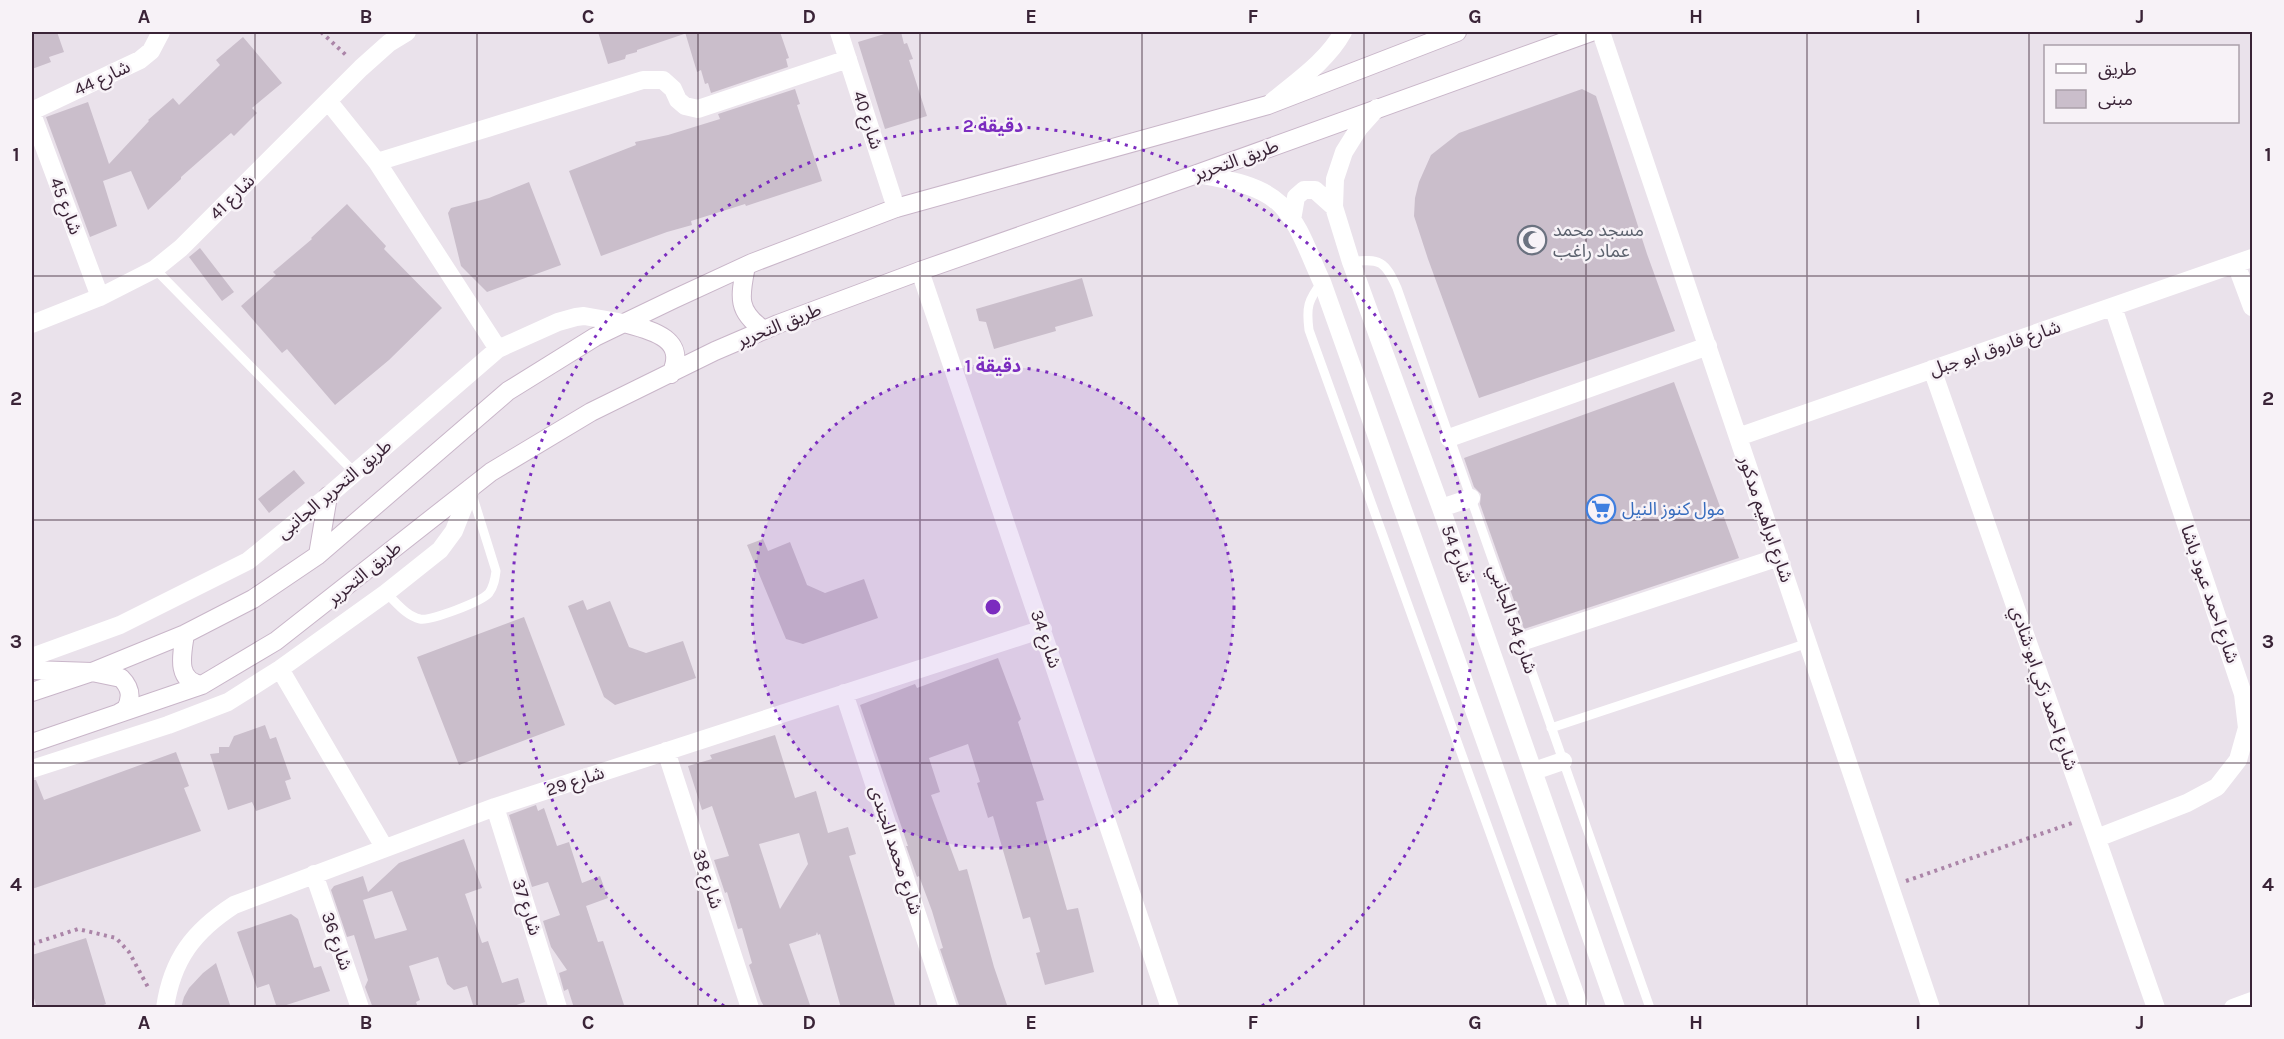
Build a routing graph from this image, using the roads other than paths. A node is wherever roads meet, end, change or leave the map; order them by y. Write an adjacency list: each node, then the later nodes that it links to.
1 (161, 32): 12 (street, شارع 44)
2 (407, 32): 9 (street, شارع 41)
3 (839, 32): 8 (street, شارع 40)
4 (1342, 32): 10 (street)
5 (1457, 32): 10 (street)
6 (1591, 32): 11 (street, طريق التحرير)
7 (1600, 32): 30 (street, شارع ابراهيم مدكور)
8 (848, 59): 13 (street); 16 (street, شارع 40)
9 (328, 100): 13 (street); 21 (street, شارع 41)
10 (1268, 105): 16 (street)
11 (1378, 108): 14 (street, طريق التحرير); 15 (street, شارع 54)
12 (32, 112): 24 (street, شارع 45)
13 (377, 162): 31 (street)
14 (1197, 174): 17 (street, شارع 54); 22 (street, طريق التحرير)
15 (1334, 207): 17 (street); 19 (street, شارع 54)
16 (896, 208): 20 (street)
17 (1292, 220): 23 (street, شارع 54)
18 (2244, 261): 25 (street, شارع فاروق ابو جبل); 26 (street)
19 (1351, 262): 35 (lane, شارع 54 الجانبي); 40 (street, شارع 54)
20 (746, 266): 27 (street); 29 (street)
21 (155, 269): 24 (street, شارع 41); 36 (lane)
22 (920, 271): 29 (street, طريق التحرير); 44 (street, شارع 34)
23 (1322, 282): 74 (lane); 75 (street, شارع 54)
24 (100, 297): 28 (street, شارع 41)
25 (2113, 307): 32 (street, شارع فاروق ابو جبل); 54 (street, شارع احمد عبود باشا)
26 (2253, 307)
27 (624, 323): 31 (street, طريق التحرير الجانبى); 33 (street, طريق التحرير الجانبى); 41 (street)
28 (32, 324)
29 (764, 330): 33 (street, طريق التحرير)
30 (1708, 346): 34 (street, شارع ابراهيم مدكور); 35 (street)
31 (498, 349): 36 (street, طريق التحرير الجانبى)
32 (1932, 369): 34 (street, شارع فاروق ابو جبل); 64 (street, شارع احمد زكي ابو شادي)
33 (671, 374): 37 (street, طريق التحرير)
34 (1738, 437): 42 (street, شارع ابراهيم مدكور)
35 (1449, 438): 39 (lane, شارع 54 الجانبي)
36 (354, 472): 38 (street, طريق التحرير الجانبى)
37 (471, 488): 43 (street); 43 (lane); 52 (street, طريق التحرير)
38 (328, 496): 41 (street); 48 (street, طريق التحرير الجانبى)
39 (1471, 498): 40 (street); 46 (lane, شارع 54 الجانبي)
40 (1441, 508): 62 (street, شارع 54)
41 (318, 555): 45 (street)
42 (1779, 556): 46 (street); 47 (street, شارع ابراهيم مدكور)
43 (387, 593): 49 (street)
44 (1042, 628): 55 (street, شارع 29); 73 (street, شارع 34)
45 (184, 634): 51 (street); 52 (street)
46 (1521, 642): 57 (lane, شارع 54 الجانبي)
47 (1808, 643): 57 (lane); 78 (street, شارع ابراهيم مدكور)
48 (32, 657)
49 (280, 669): 61 (street); 65 (street)
50 (32, 670): 51 (street)
51 (92, 672): 53 (street); 56 (street)
52 (202, 685): 56 (street, طريق التحرير)
53 (32, 692)
54 (2248, 692): 64 (street, شارع احمد عبود باشا)
55 (844, 693): 59 (street, شارع 29); 72 (street, شارع محمد الجندى)
56 (119, 713): 58 (street, طريق التحرير)
57 (1551, 728): 60 (lane, شارع 54 الجانبي)
58 (32, 743)
59 (666, 752): 63 (street, شارع 29); 71 (street, شارع 38)
60 (1563, 761): 62 (street); 77 (lane, شارع 54 الجانبي)
61 (32, 769)
62 (1534, 771): 76 (street, شارع 54)
63 (495, 807): 65 (street, شارع 29); 70 (street, شارع 37)
64 (2097, 838): 79 (street, شارع احمد زكي ابو شادي)
65 (384, 847): 66 (street, شارع 29)
66 (314, 874): 68 (street, شارع 29); 69 (street, شارع 36)
67 (2253, 1001): 80 (street)
68 (160, 1003)
69 (360, 1008)
70 (558, 1008)
71 (750, 1008)
72 (948, 1008)
73 (1170, 1008)
74 (1553, 1008)
75 (1580, 1008)
76 (1616, 1008)
77 (1650, 1008)
78 (1931, 1008)
79 (2156, 1008)
80 (2234, 1008)

